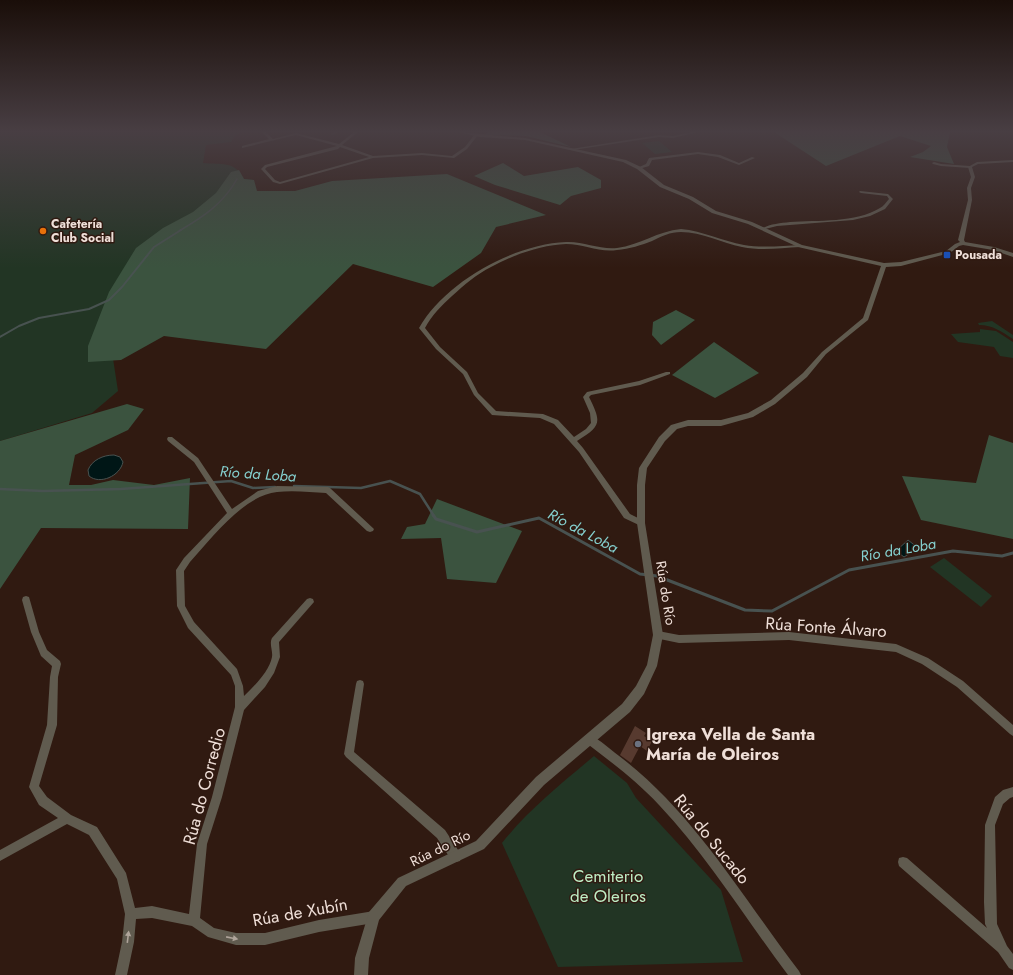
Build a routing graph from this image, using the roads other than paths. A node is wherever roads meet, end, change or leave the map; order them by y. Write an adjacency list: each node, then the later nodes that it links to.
1 (270, 178): 2 (street)
2 (297, 178)
3 (650, 178): 6 (street)
4 (973, 178): 7 (street)
5 (861, 192): 6 (street)
6 (764, 228): 8 (street)
7 (963, 243): 9 (street); 10 (street)
8 (800, 246): 10 (street); 13 (street)
9 (1013, 255)
10 (884, 265): 15 (street, Rúa do Río)
11 (668, 373): 13 (street)
12 (170, 439): 14 (street)
13 (573, 441): 15 (street)
14 (231, 513): 16 (street, Rúa do Corredio); 21 (street, Rúa do Corredio)
15 (641, 523): 19 (street, Rúa do Río)
16 (370, 529)
17 (26, 600): 25 (street)
18 (310, 602): 21 (street)
19 (658, 635): 22 (street, Rúa Fonte Álvaro); 23 (street, Rúa do Río)
20 (360, 684): 27 (street)
21 (240, 707): 31 (street, Rúa do Corredio)
22 (1013, 730)
23 (588, 739): 27 (street, Rúa do Río); 36 (street, Rúa do Sucado)
24 (1013, 792): 32 (street)
25 (67, 819): 26 (street); 29 (street)
26 (0, 856)
27 (456, 857): 30 (street, Rúa do Río)
28 (903, 862): 32 (street)
29 (131, 914): 31 (street, Rúa de Xubín); 34 (street, one-way to 29)
30 (374, 917): 31 (street, Rúa de Xubín, one-way to 30); 35 (street, Rúa do Río)
31 (194, 921)
32 (1003, 950): 33 (street)
33 (1013, 964)
34 (121, 975)
35 (361, 975)
36 (795, 975)

